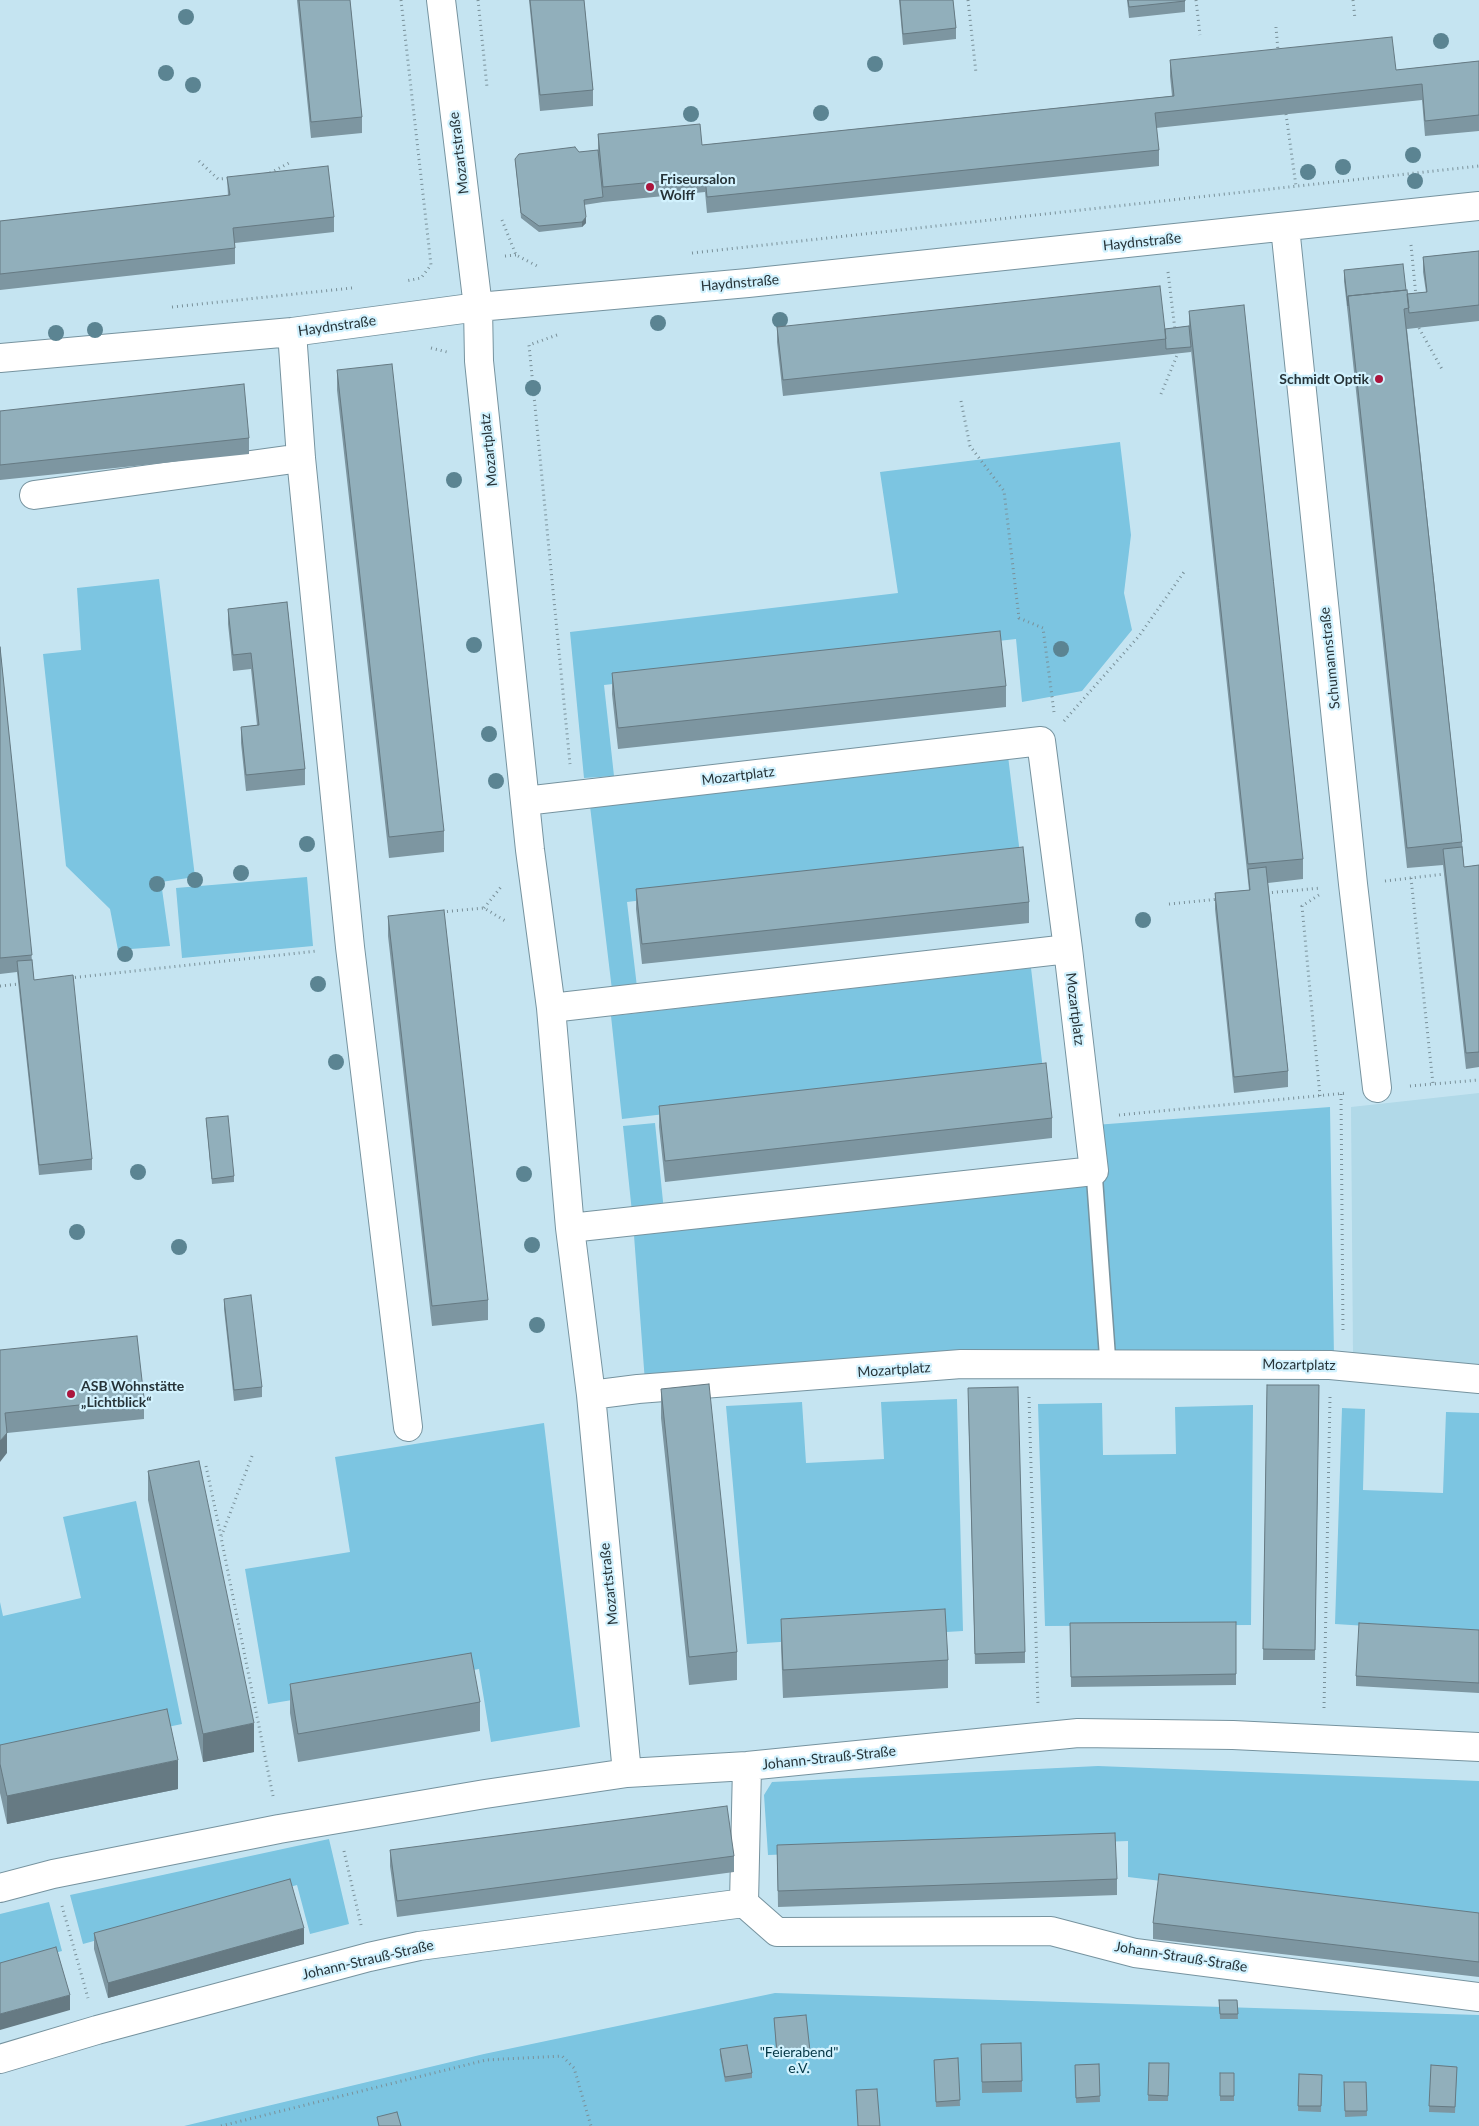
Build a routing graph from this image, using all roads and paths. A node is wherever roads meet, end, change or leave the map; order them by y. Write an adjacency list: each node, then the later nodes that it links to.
1 (401, 0): 27 (path)
2 (441, 0): 30 (street, Mozartstraße)
3 (478, 0): 12 (path)
4 (968, 0): 11 (path)
5 (1196, 0): 9 (path)
6 (1353, 0): 7 (path)
7 (1355, 19)
8 (1276, 27): 10 (path)
9 (1200, 35)
10 (1279, 55)
11 (976, 73)
12 (488, 95)
13 (1286, 114): 19 (path)
14 (199, 161): 18 (path)
15 (289, 163): 17 (path)
16 (1479, 166): 19 (path)
17 (268, 174)
18 (238, 177)
19 (1296, 186): 24 (path)
20 (1479, 206): 22 (street, Haydnstraße)
21 (501, 215): 26 (path)
22 (1285, 227): 30 (street, Haydnstraße); 49 (street, Schumannstraße)
23 (1411, 240): 29 (path)
24 (684, 254)
25 (1168, 266): 34 (path)
26 (547, 267)
27 (398, 283)
28 (361, 287): 31 (path)
29 (1416, 297)
30 (478, 307): 33 (street, Haydnstraße); 46 (street, Mozartplatz)
31 (166, 308)
32 (1419, 328): 38 (path)
33 (292, 332): 37 (street, Haydnstraße); 41 (street)
34 (1176, 333)
35 (564, 334): 45 (path)
36 (1178, 353): 39 (path)
37 (0, 358)
38 (1443, 371)
39 (1161, 394)
40 (961, 401): 44 (path)
41 (302, 458): 42 (street); 55 (street)
42 (34, 495)
43 (1184, 572): 44 (path)
44 (1048, 735): 45 (street, Mozartplatz); 56 (street, Mozartplatz)
45 (573, 796): 46 (street, Mozartplatz)
46 (525, 801): 54 (street, Mozartplatz)
47 (1445, 874): 48 (path)
48 (1411, 878): 49 (path); 62 (path)
49 (1342, 886): 50 (path); 63 (street, Schumannstraße); 65 (path)
50 (1267, 894)
51 (1227, 898): 52 (path)
52 (1169, 904)
53 (435, 912): 54 (path)
54 (542, 945): 60 (street, Mozartplatz)
55 (350, 947): 57 (path); 74 (street)
56 (1068, 950): 60 (street); 66 (street, Mozartplatz)
57 (65, 979)
58 (19, 984): 59 (path)
59 (0, 986)
60 (550, 1008): 68 (street, Mozartplatz)
61 (1479, 1080): 62 (path)
62 (1433, 1084): 63 (path)
63 (1377, 1088): 64 (path)
64 (1341, 1094): 65 (path); 71 (path)
65 (1320, 1096): 66 (path)
66 (1089, 1118): 67 (street, Mozartplatz)
67 (1094, 1171): 68 (street); 70 (lane)
68 (570, 1228): 73 (street, Mozartplatz)
69 (1028, 1364): 70 (street, Mozartplatz); 73 (street, Mozartplatz); 78 (path)
70 (1108, 1364): 71 (street, Mozartplatz)
71 (1347, 1366): 72 (street); 79 (path)
72 (1479, 1379)
73 (591, 1395): 82 (street, Mozartstraße)
74 (408, 1427)
75 (252, 1456): 77 (path)
76 (206, 1466): 77 (path)
77 (221, 1536): 84 (path)
78 (1039, 1736): 79 (street, Johann-Strauß-Straße); 81 (street, Johann-Strauß-Straße)
79 (1323, 1738): 80 (street, Johann-Strauß-Straße)
80 (1479, 1747)
81 (747, 1766): 82 (street, Johann-Strauß-Straße); 87 (street, Johann-Strauß-Straße)
82 (628, 1773): 83 (street, Johann-Strauß-Straße)
83 (336, 1819): 84 (street, Johann-Strauß-Straße); 88 (path)
84 (279, 1829): 85 (street, Johann-Strauß-Straße)
85 (53, 1874): 86 (street, Johann-Strauß-Straße); 90 (path)
86 (0, 1888)
87 (744, 1903): 88 (street, Johann-Strauß-Straße); 89 (street, Johann-Strauß-Straße)
88 (369, 1957): 90 (street, Johann-Strauß-Straße)
89 (1479, 1997)
90 (97, 2030): 91 (street, Johann-Strauß-Straße)
91 (0, 2060)
92 (221, 2126): 93 (path)
93 (591, 2126)

